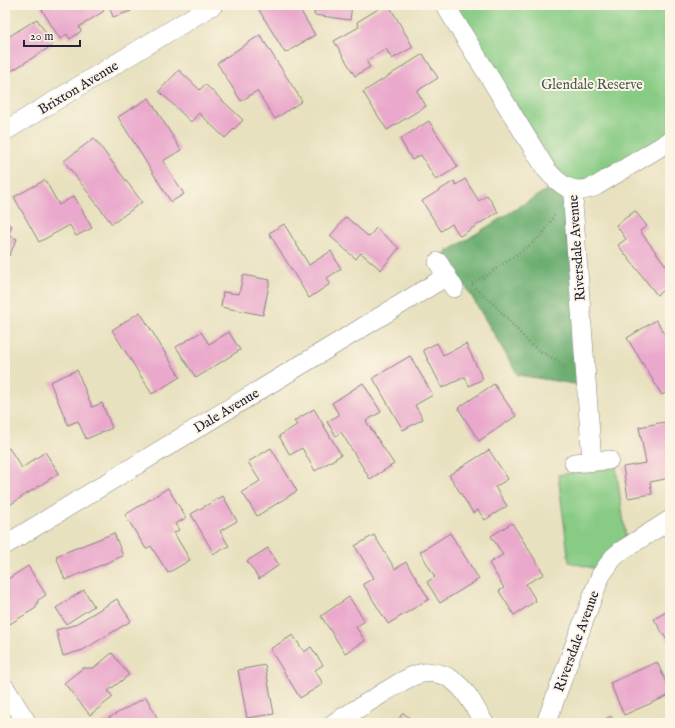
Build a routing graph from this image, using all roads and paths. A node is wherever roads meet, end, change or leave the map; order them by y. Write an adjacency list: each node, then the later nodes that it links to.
1 (213, 5): 3 (street, Brixton Avenue)
2 (445, 5): 5 (street, Riversdale Avenue)
3 (5, 131)
4 (670, 141): 5 (street)
5 (575, 190): 9 (street, Riversdale Avenue)
6 (556, 210): 8 (path)
7 (446, 275): 11 (street, Dale Avenue)
8 (567, 372)
9 (592, 461)
10 (670, 520): 16 (street, Riversdale Avenue)
11 (5, 545)
12 (5, 688): 13 (street)
13 (27, 723)
14 (334, 723): 15 (street)
15 (484, 723)
16 (546, 723)

